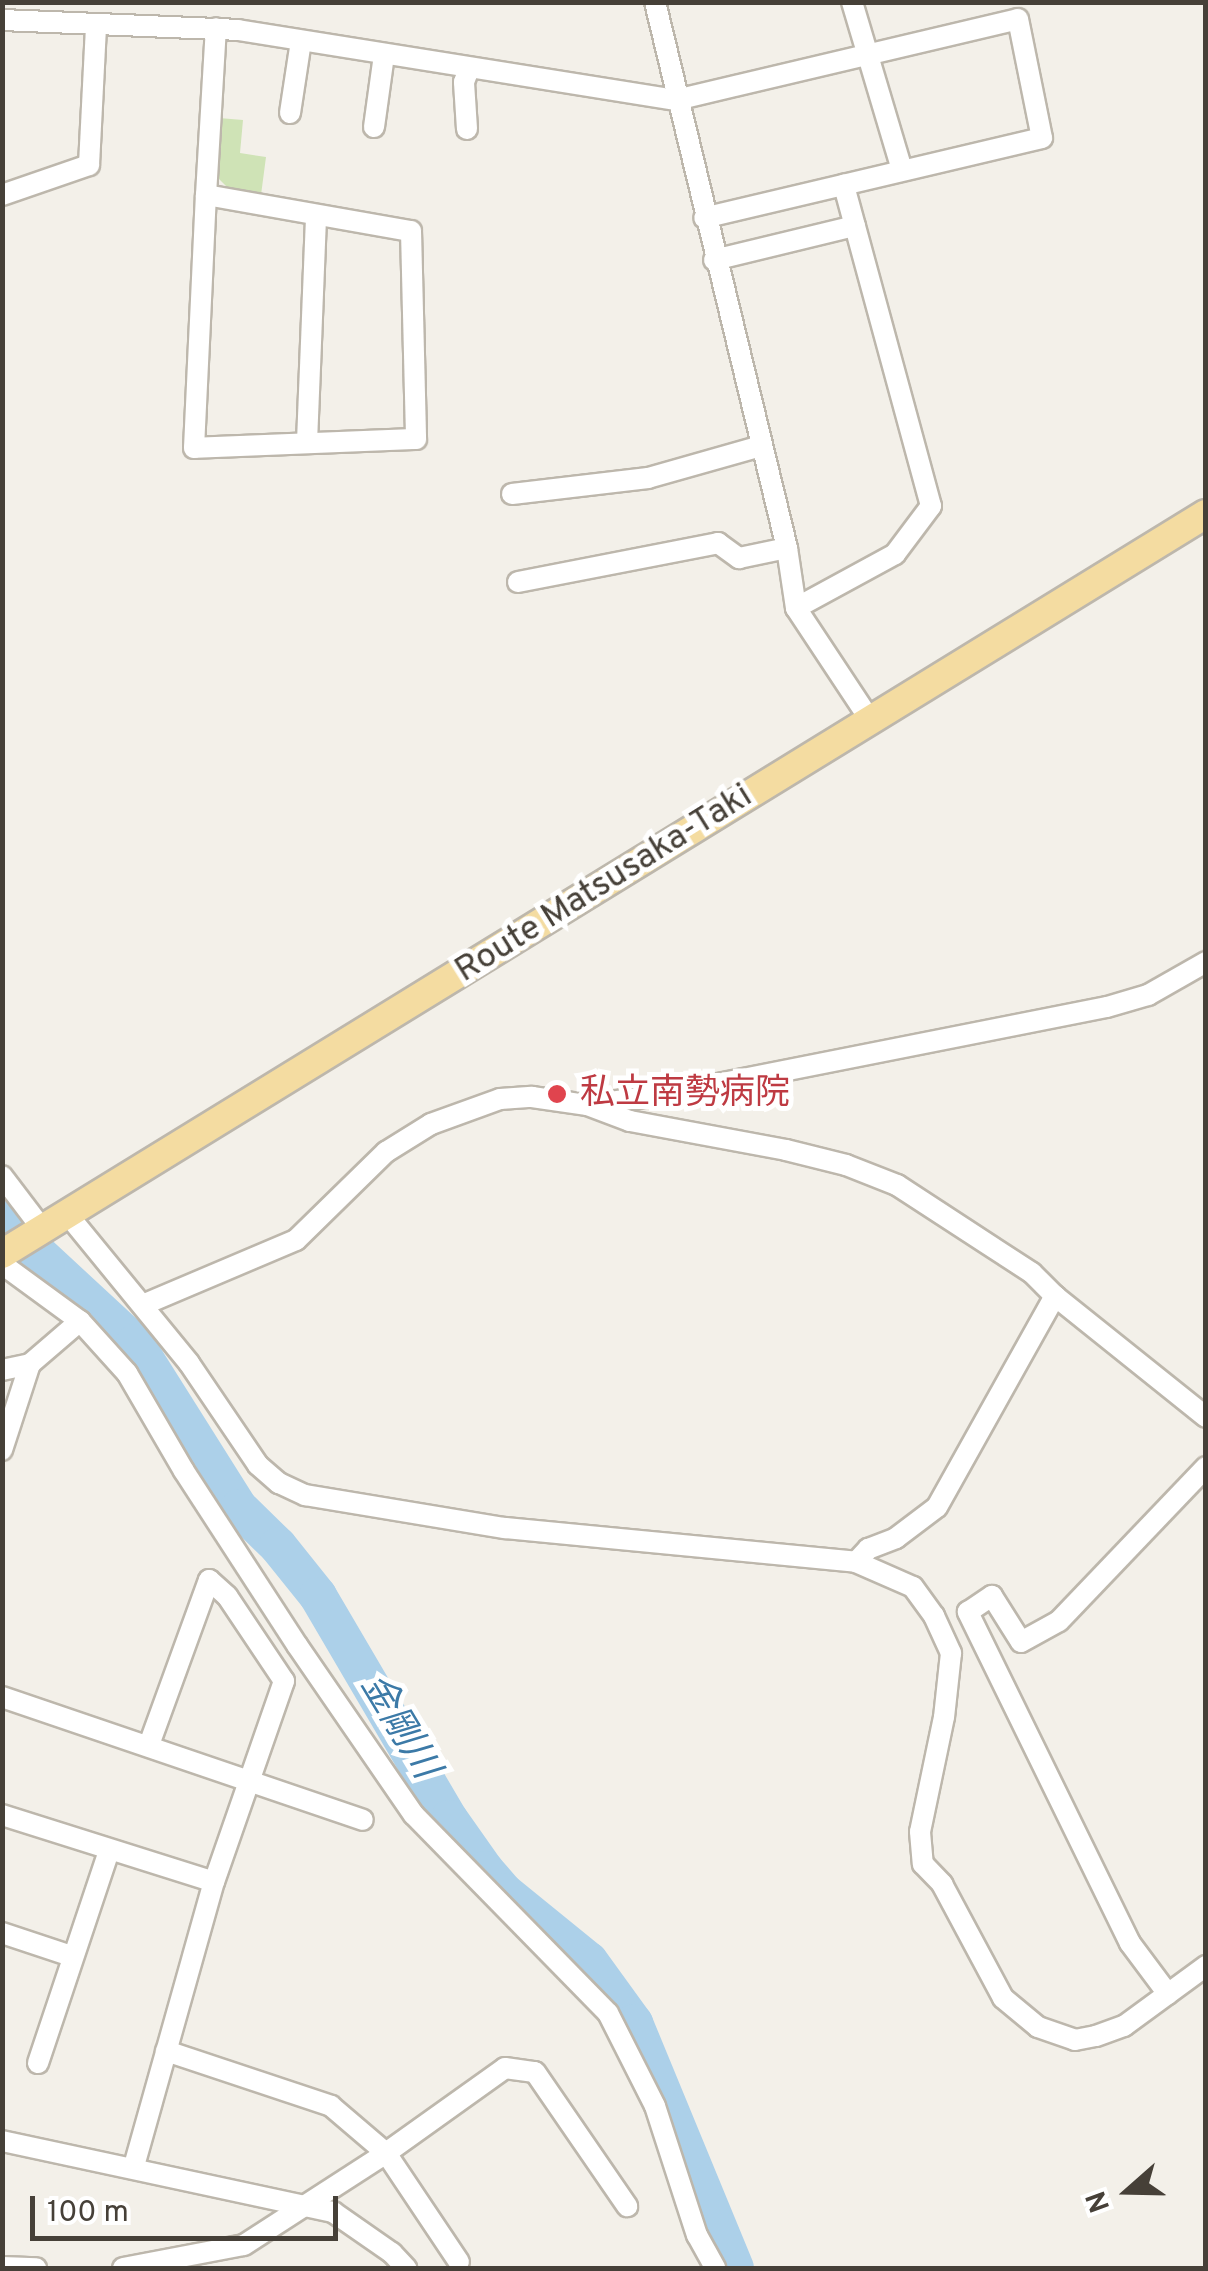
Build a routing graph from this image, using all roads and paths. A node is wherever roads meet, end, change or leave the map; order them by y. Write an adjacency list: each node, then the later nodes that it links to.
1 (655, 2): 10 (street)
2 (852, 2): 8 (street)
3 (2, 20): 4 (street)
4 (96, 25): 5 (street); 16 (street)
5 (216, 28): 6 (street); 17 (street)
6 (301, 40): 7 (street); 11 (street)
7 (384, 55): 9 (street); 12 (street)
8 (871, 55): 10 (street); 14 (street); 14 (street)
9 (470, 69): 10 (street); 13 (street)
10 (676, 100): 19 (street)
11 (290, 113)
12 (374, 128)
13 (466, 129)
14 (902, 170): 15 (street)
15 (844, 185): 19 (street); 20 (street)
16 (2, 195)
17 (206, 195): 18 (street); 22 (street)
18 (316, 216): 22 (street); 22 (street)
19 (704, 218): 21 (street)
20 (855, 226): 21 (street); 28 (street)
21 (714, 260): 23 (street)
22 (307, 442)
23 (762, 446): 24 (street); 26 (street)
24 (512, 494)
25 (1206, 514): 29 (main road, Route Matsusaka-Taki)
26 (788, 548): 27 (street); 28 (street)
27 (518, 582)
28 (796, 608): 29 (street)
29 (870, 720): 33 (main road, Route Matsusaka-Taki)
30 (1206, 962): 31 (street)
31 (587, 1105): 36 (street); 37 (street)
32 (2, 1176): 34 (street)
33 (68, 1215): 34 (main road, Route Matsusaka-Taki); 37 (street)
34 (38, 1233): 35 (main road, Route Matsusaka-Taki)
35 (4, 1257): 38 (street)
36 (1055, 1296): 41 (street); 44 (street)
37 (144, 1304): 44 (street)
38 (80, 1321): 39 (street); 68 (street)
39 (30, 1364): 40 (street); 42 (street)
40 (2, 1370)
41 (1206, 1418)
42 (2, 1450)
43 (1206, 1467): 55 (street)
44 (856, 1562): 55 (street)
45 (2, 1697): 46 (street)
46 (149, 1745): 47 (street); 47 (street)
47 (250, 1783): 49 (street); 51 (street)
48 (2, 1815): 50 (street)
49 (363, 1820)
50 (110, 1851): 51 (street); 53 (street)
51 (214, 1882): 56 (street)
52 (2, 1933): 53 (street)
53 (72, 1956): 57 (street)
54 (1206, 1966): 55 (street)
55 (1168, 1994)
56 (166, 2051): 59 (street); 60 (street)
57 (38, 2063)
58 (2, 2142): 60 (street)
59 (386, 2153): 61 (street); 62 (street); 63 (street)
60 (134, 2166): 62 (street)
61 (627, 2206)
62 (305, 2207): 66 (street); 67 (street)
63 (459, 2262)
64 (2, 2267): 65 (street)
65 (36, 2268)
66 (122, 2268)
67 (406, 2268)
68 (716, 2268)

